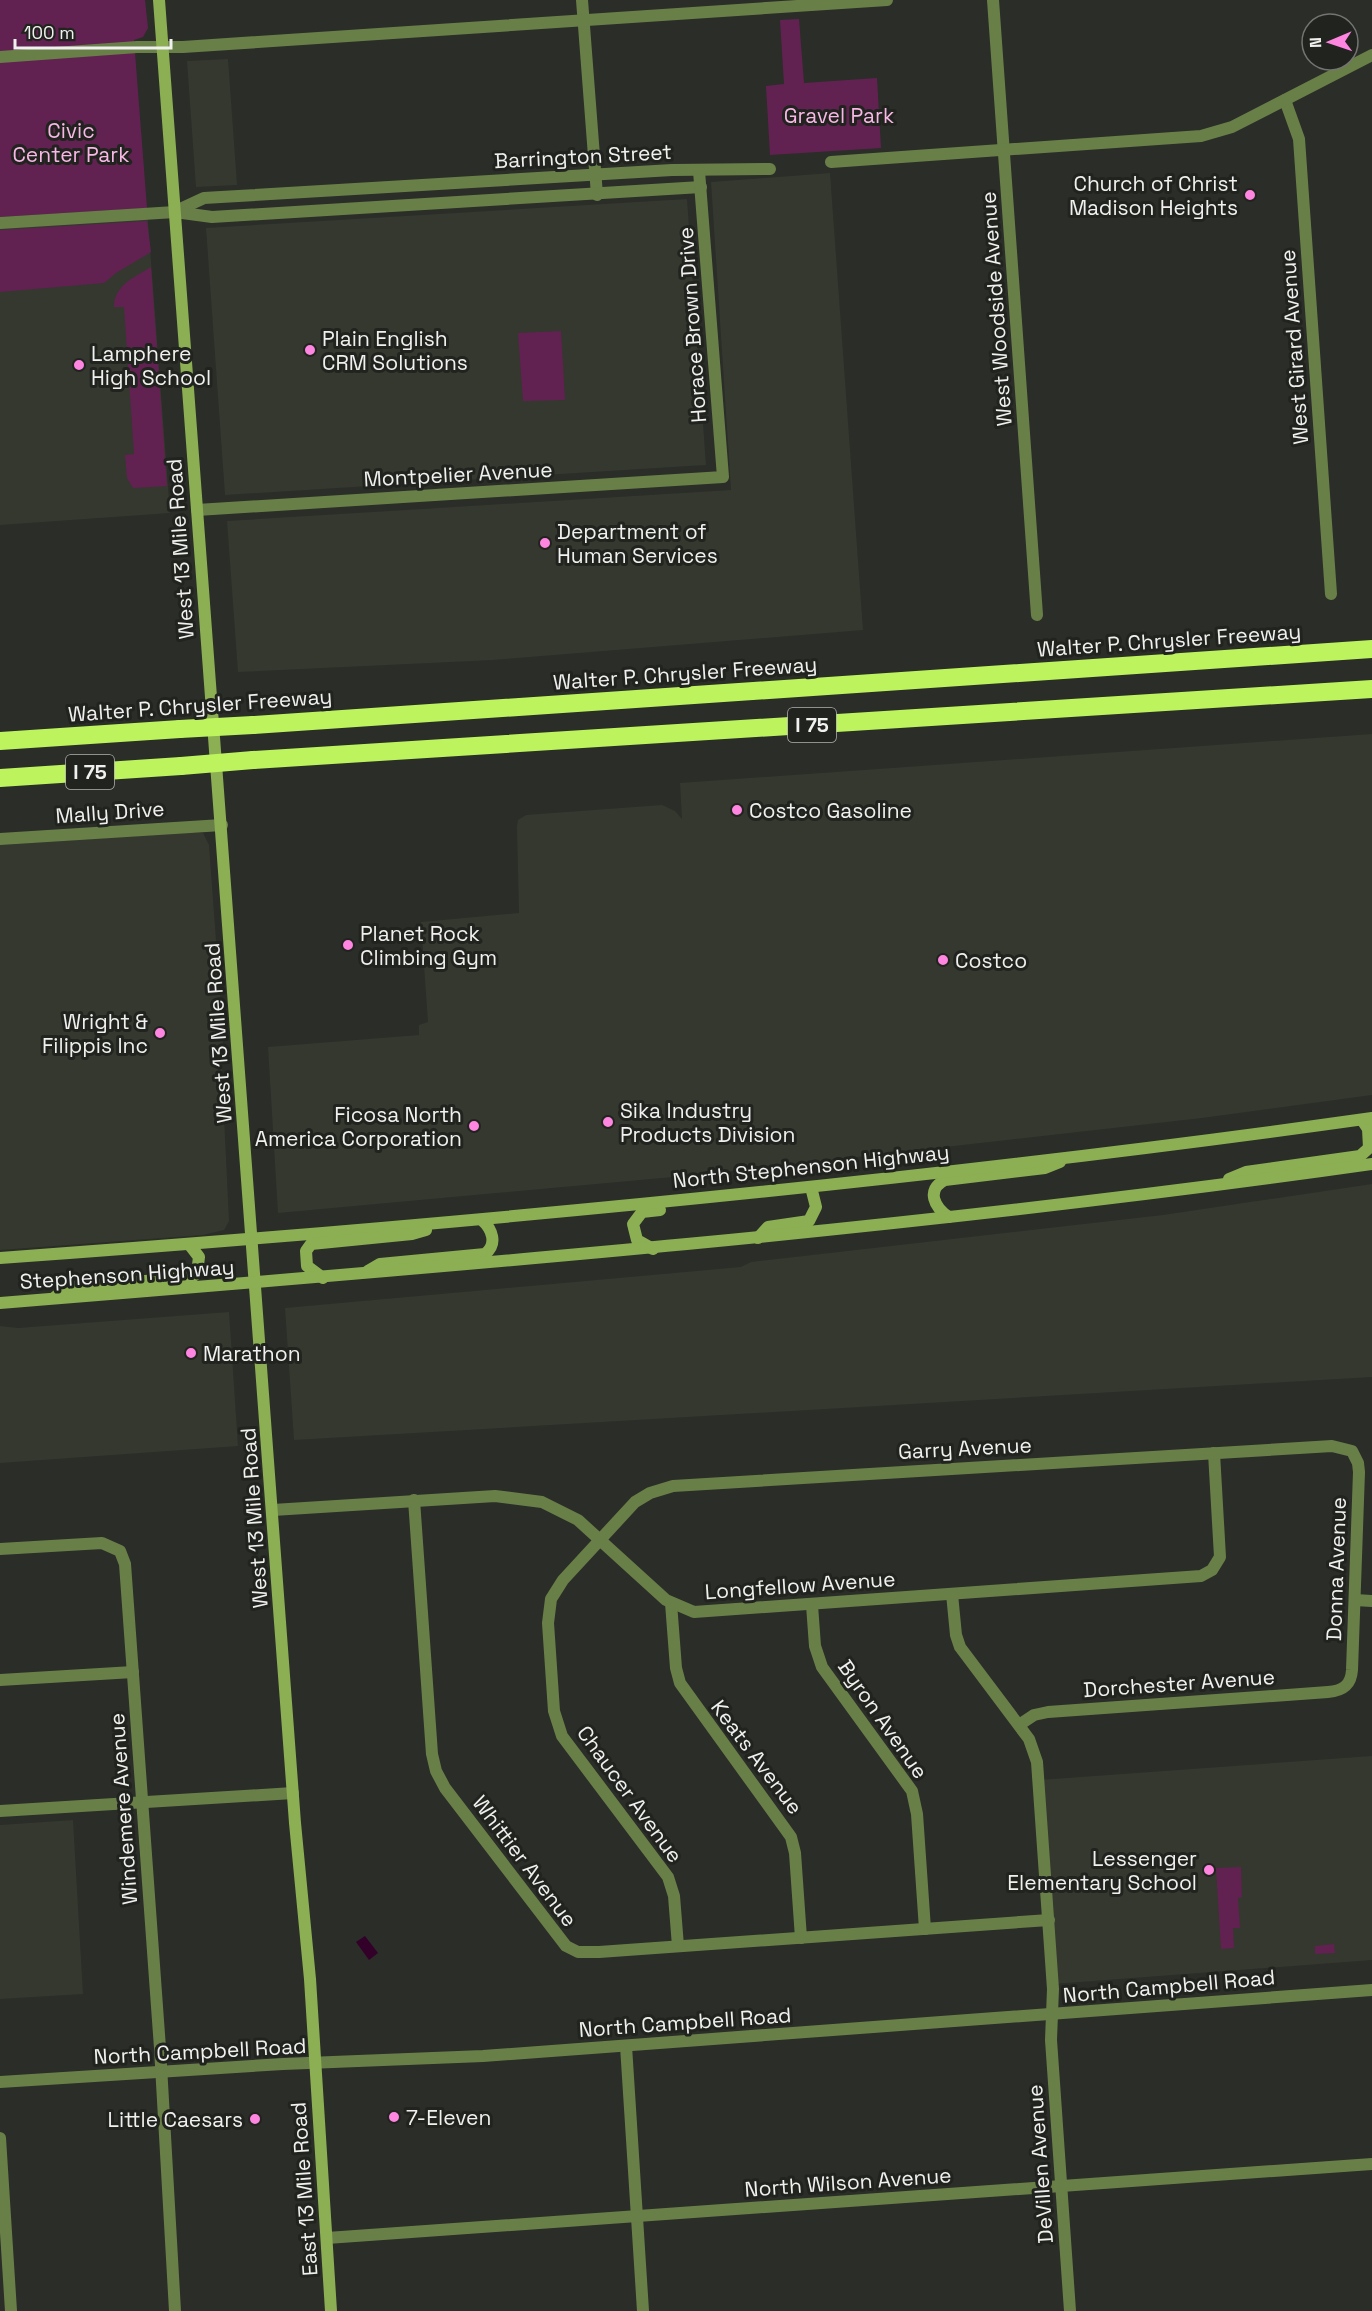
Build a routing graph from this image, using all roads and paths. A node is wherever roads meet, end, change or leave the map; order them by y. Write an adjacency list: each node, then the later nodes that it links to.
1 (159, 0): 6 (main road, West 13 Mile Road)
2 (582, 0): 5 (street)
3 (887, 0): 5 (street)
4 (993, 0): 10 (street, West Woodside Avenue)
5 (584, 21): 6 (street); 14 (street)
6 (163, 47): 8 (street); 19 (main road, West 13 Mile Road)
7 (1372, 55): 9 (street)
8 (0, 57)
9 (1285, 100): 10 (street); 23 (street, West Girard Avenue)
10 (1004, 151): 11 (street); 24 (street, West Woodside Avenue)
11 (831, 162)
12 (770, 169): 13 (street, Barrington Street)
13 (699, 171): 14 (street, Barrington Street); 16 (street, Horace Brown Drive)
14 (595, 175): 15 (street, Barrington Street); 17 (street)
15 (398, 187): 18 (street); 19 (street, Barrington Street)
16 (701, 187): 17 (street, Barrington Street); 21 (street, Horace Brown Drive)
17 (597, 195): 18 (street, Barrington Street)
18 (398, 207): 19 (street, Barrington Street)
19 (175, 212): 20 (street); 22 (main road, West 13 Mile Road)
20 (0, 224)
21 (723, 477): 22 (street, Montpelier Avenue)
22 (197, 510): 29 (main road, West 13 Mile Road)
23 (1330, 594)
24 (1037, 615)
25 (1372, 649): 27 (highway, Walter P. Chrysler Freeway / I 75, bridge)
26 (1372, 689): 28 (highway, I 75, bridge)
27 (0, 741)
28 (0, 778)
29 (222, 825): 30 (street, Mally Drive); 40 (main road, West 13 Mile Road)
30 (0, 838)
31 (1367, 1119): 32 (main road, North Stephenson Highway); 34 (main road)
32 (1072, 1156): 35 (main road, North Stephenson Highway); 37 (main road)
33 (1372, 1164): 34 (main road)
34 (1214, 1185): 37 (main road)
35 (811, 1187): 36 (main road, North Stephenson Highway); 41 (main road)
36 (692, 1197): 38 (main road, North Stephenson Highway); 43 (main road)
37 (949, 1217): 41 (main road)
38 (482, 1220): 39 (main road, North Stephenson Highway); 47 (main road)
39 (450, 1222): 40 (main road, North Stephenson Highway); 48 (main road)
40 (253, 1238): 42 (main road, Stephenson Highway); 49 (main road, West 13 Mile Road)
41 (758, 1238): 43 (main road)
42 (189, 1244): 44 (main road, Stephenson Highway); 50 (main road)
43 (653, 1249): 47 (main road)
44 (66, 1253): 45 (main road, Stephenson Highway); 46 (main road)
45 (0, 1258)
46 (0, 1265)
47 (364, 1274): 48 (main road)
48 (323, 1278): 49 (main road)
49 (256, 1283): 50 (main road, Stephenson Highway); 55 (main road, West 13 Mile Road)
50 (51, 1299): 51 (main road, Stephenson Highway)
51 (0, 1303)
52 (1352, 1451): 53 (street, Garry Avenue); 59 (street, Donna Avenue)
53 (1214, 1453): 56 (street, Garry Avenue); 58 (street, Longfellow Avenue)
54 (414, 1500): 55 (street, Longfellow Avenue); 56 (street, Longfellow Avenue); 73 (street, Whittier Avenue)
55 (273, 1510): 67 (main road, West 13 Mile Road)
56 (600, 1539): 61 (street, Longfellow Avenue); 73 (street, Chaucer Avenue)
57 (0, 1549): 63 (street, Windemere Avenue)
58 (952, 1594): 62 (street, Longfellow Avenue); 66 (street, DeVillen Avenue)
59 (1354, 1600): 60 (street); 65 (street, Donna Avenue)
60 (1372, 1601)
61 (671, 1603): 62 (street, Longfellow Avenue); 72 (street, Keats Avenue)
62 (812, 1605): 71 (street, Byron Avenue)
63 (133, 1672): 64 (street); 68 (street, Windemere Avenue)
64 (0, 1680)
65 (1344, 1688): 66 (street, Dorchester Avenue)
66 (1019, 1725): 70 (street, DeVillen Avenue)
67 (293, 1793): 68 (street); 77 (main road, West 13 Mile Road)
68 (142, 1802): 69 (street); 78 (street, Windemere Avenue)
69 (0, 1810)
70 (1049, 1920): 71 (street, Whittier Avenue); 75 (street, DeVillen Avenue)
71 (926, 1929): 72 (street, Whittier Avenue)
72 (801, 1938): 73 (street, Whittier Avenue)
73 (678, 1946)
74 (1372, 1990): 75 (street, North Campbell Road)
75 (1052, 2015): 76 (street, North Campbell Road); 82 (street, DeVillen Avenue)
76 (626, 2046): 77 (street, North Campbell Road); 83 (street)
77 (315, 2063): 78 (street, North Campbell Road); 84 (main road, East 13 Mile Road)
78 (160, 2072): 79 (street, North Campbell Road); 86 (street, Windemere Avenue)
79 (0, 2082)
80 (0, 2138): 85 (street)
81 (1372, 2164): 82 (street, North Wilson Avenue)
82 (1061, 2186): 83 (street, North Wilson Avenue); 89 (street, DeVillen Avenue)
83 (636, 2216): 84 (street, North Wilson Avenue); 88 (street)
84 (327, 2238): 87 (main road, East 13 Mile Road)
85 (11, 2311)
86 (175, 2311)
87 (331, 2311)
88 (643, 2311)
89 (1070, 2311)

